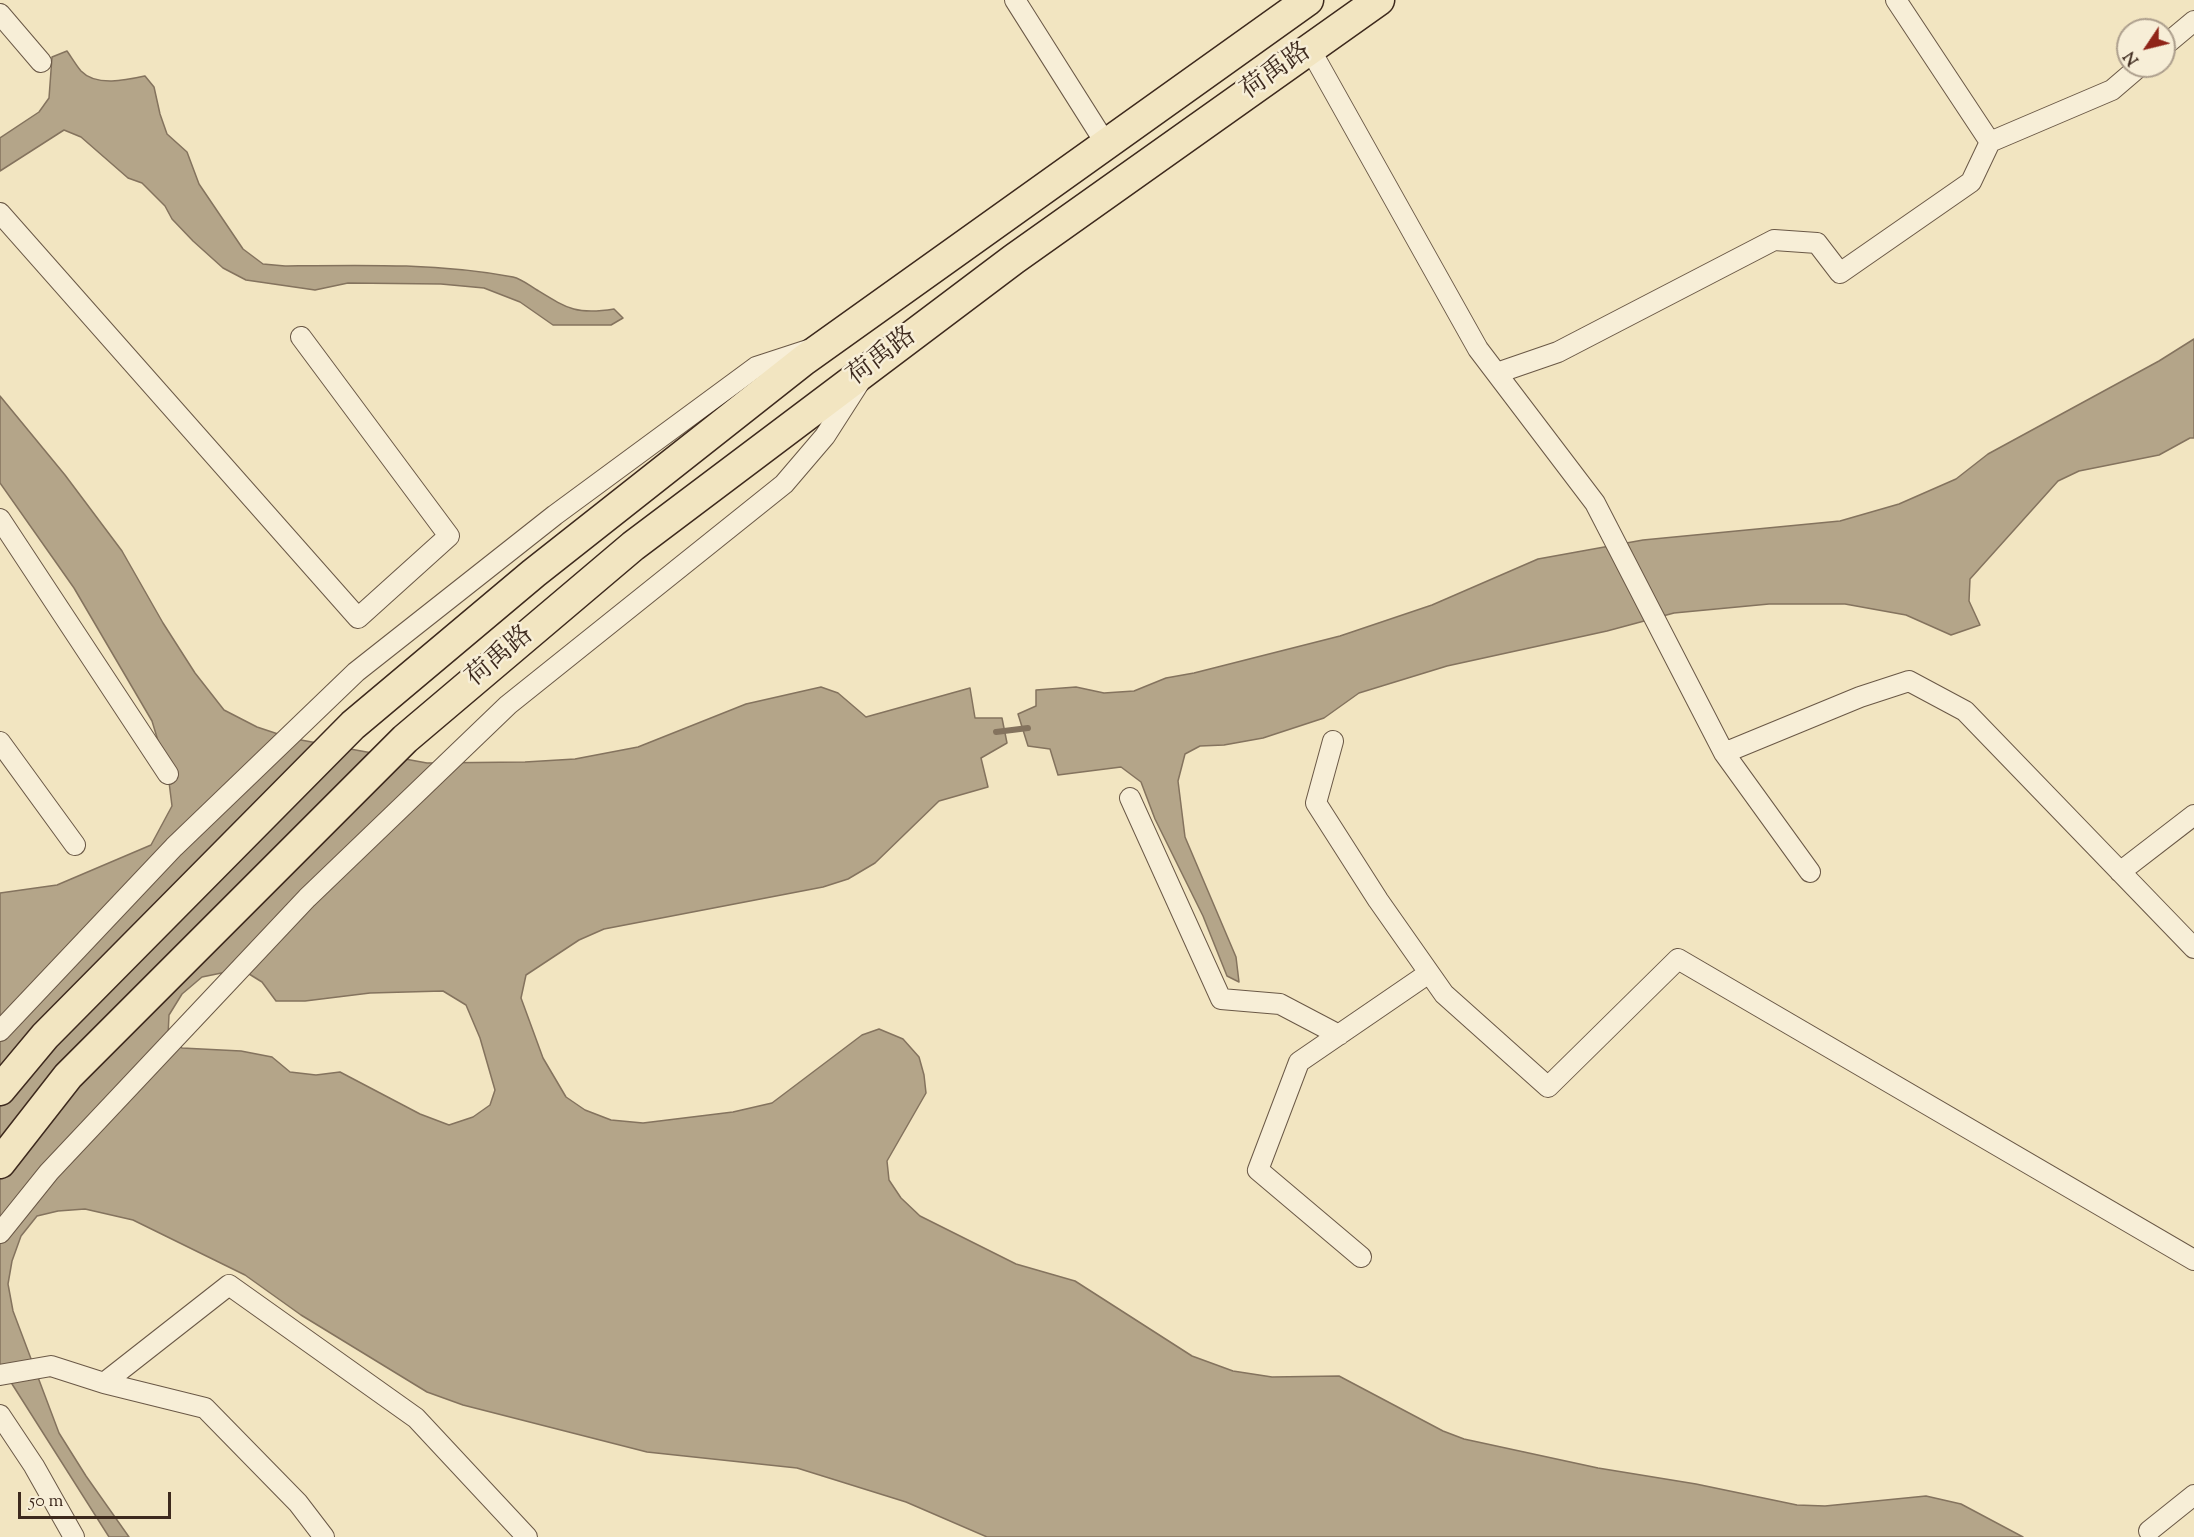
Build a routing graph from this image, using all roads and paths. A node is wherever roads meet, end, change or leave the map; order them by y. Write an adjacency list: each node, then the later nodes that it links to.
1 (1015, 0): 12 (street)
2 (1308, 0): 12 (main road, 荷禹路)
3 (1379, 0): 8 (main road, 荷禹路)
4 (1896, 0): 11 (street)
5 (0, 14): 9 (street)
6 (2194, 21): 7 (street)
7 (2176, 36)
8 (1310, 49): 16 (main road, 荷禹路); 17 (street)
9 (40, 62)
10 (2126, 78): 11 (street)
11 (1990, 142): 17 (street)
12 (1106, 144): 15 (main road, 荷禹路)
13 (0, 213): 14 (street)
14 (301, 337)
15 (827, 343): 30 (street); 32 (main road, 荷禹路)
16 (870, 368): 33 (main road, 荷禹路); 34 (street)
17 (1497, 373): 21 (street)
18 (0, 519): 22 (street)
19 (1334, 741): 29 (street)
20 (0, 742): 25 (street)
21 (1724, 753): 26 (street); 27 (street)
22 (168, 774)
23 (1130, 798): 31 (street)
24 (2194, 815): 27 (street)
25 (75, 845)
26 (1810, 872)
27 (2120, 872): 28 (street)
28 (2194, 948)
29 (1429, 973): 31 (street); 36 (street)
30 (0, 1031)
31 (1339, 1035): 35 (street)
32 (0, 1090)
33 (0, 1163)
34 (0, 1233)
35 (1361, 1257)
36 (2194, 1260)
37 (4, 1374): 38 (street)
38 (104, 1383): 43 (street); 44 (street)
39 (0, 1415): 42 (street)
40 (2194, 1495): 41 (street)
41 (2149, 1531)
42 (74, 1537)
43 (324, 1537)
44 (527, 1537)

